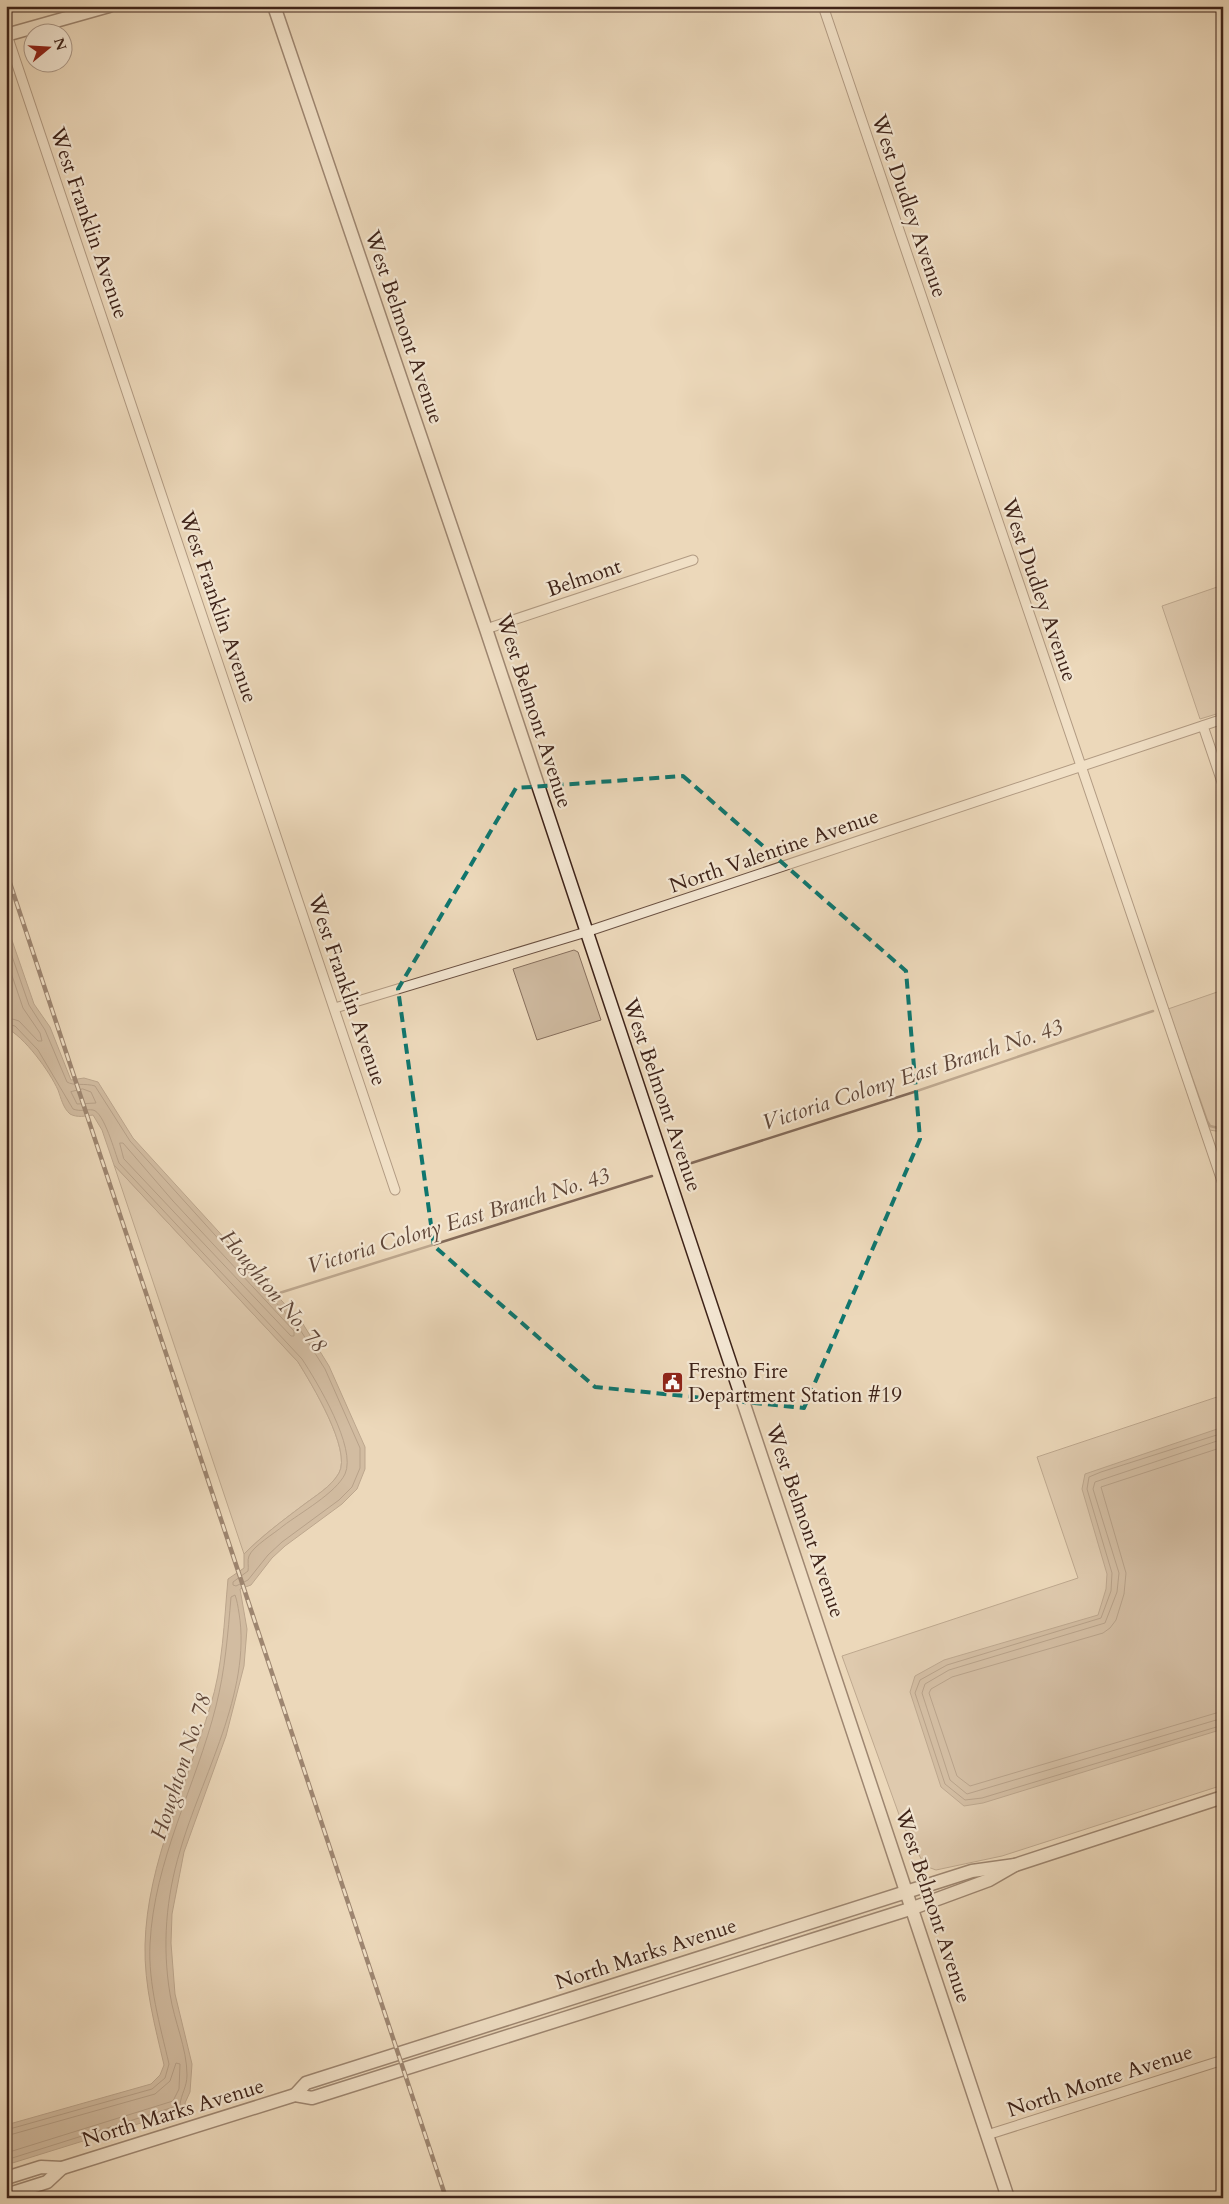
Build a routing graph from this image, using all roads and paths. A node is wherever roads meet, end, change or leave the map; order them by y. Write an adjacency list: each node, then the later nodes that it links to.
1 (109, 6): 4 (main road)
2 (274, 6): 6 (main road, West Belmont Avenue)
3 (823, 6): 9 (street, West Dudley Avenue)
4 (6, 35): 12 (street, West Franklin Avenue)
5 (694, 560): 6 (street, Belmont)
6 (486, 629): 11 (main road, West Belmont Avenue)
7 (1223, 719): 8 (street, North Valentine Avenue)
8 (1203, 726): 9 (street, North Valentine Avenue); 10 (street)
9 (1080, 767): 11 (street, North Valentine Avenue); 13 (street, West Dudley Avenue)
10 (1223, 785)
11 (586, 932): 12 (street, North Valentine Avenue); 17 (main road, West Belmont Avenue)
12 (335, 1008): 14 (street, West Franklin Avenue)
13 (1223, 1184)
14 (395, 1190)
15 (1223, 1797): 16 (main road, North Marks Avenue)
16 (1015, 1865): 17 (main road, North Marks Avenue); 18 (main road, North Marks Avenue)
17 (908, 1893): 18 (main road, West Belmont Avenue); 20 (main road, North Marks Avenue)
18 (913, 1908): 20 (main road, North Marks Avenue); 21 (main road, West Belmont Avenue)
19 (1223, 2060): 21 (street, North Monte Avenue)
20 (295, 2095): 22 (main road, North Marks Avenue)
21 (987, 2135): 25 (main road, West Belmont Avenue)
22 (62, 2168): 23 (main road, North Marks Avenue); 24 (main road, North Marks Avenue)
23 (6, 2178)
24 (6, 2195)
25 (1008, 2198)

